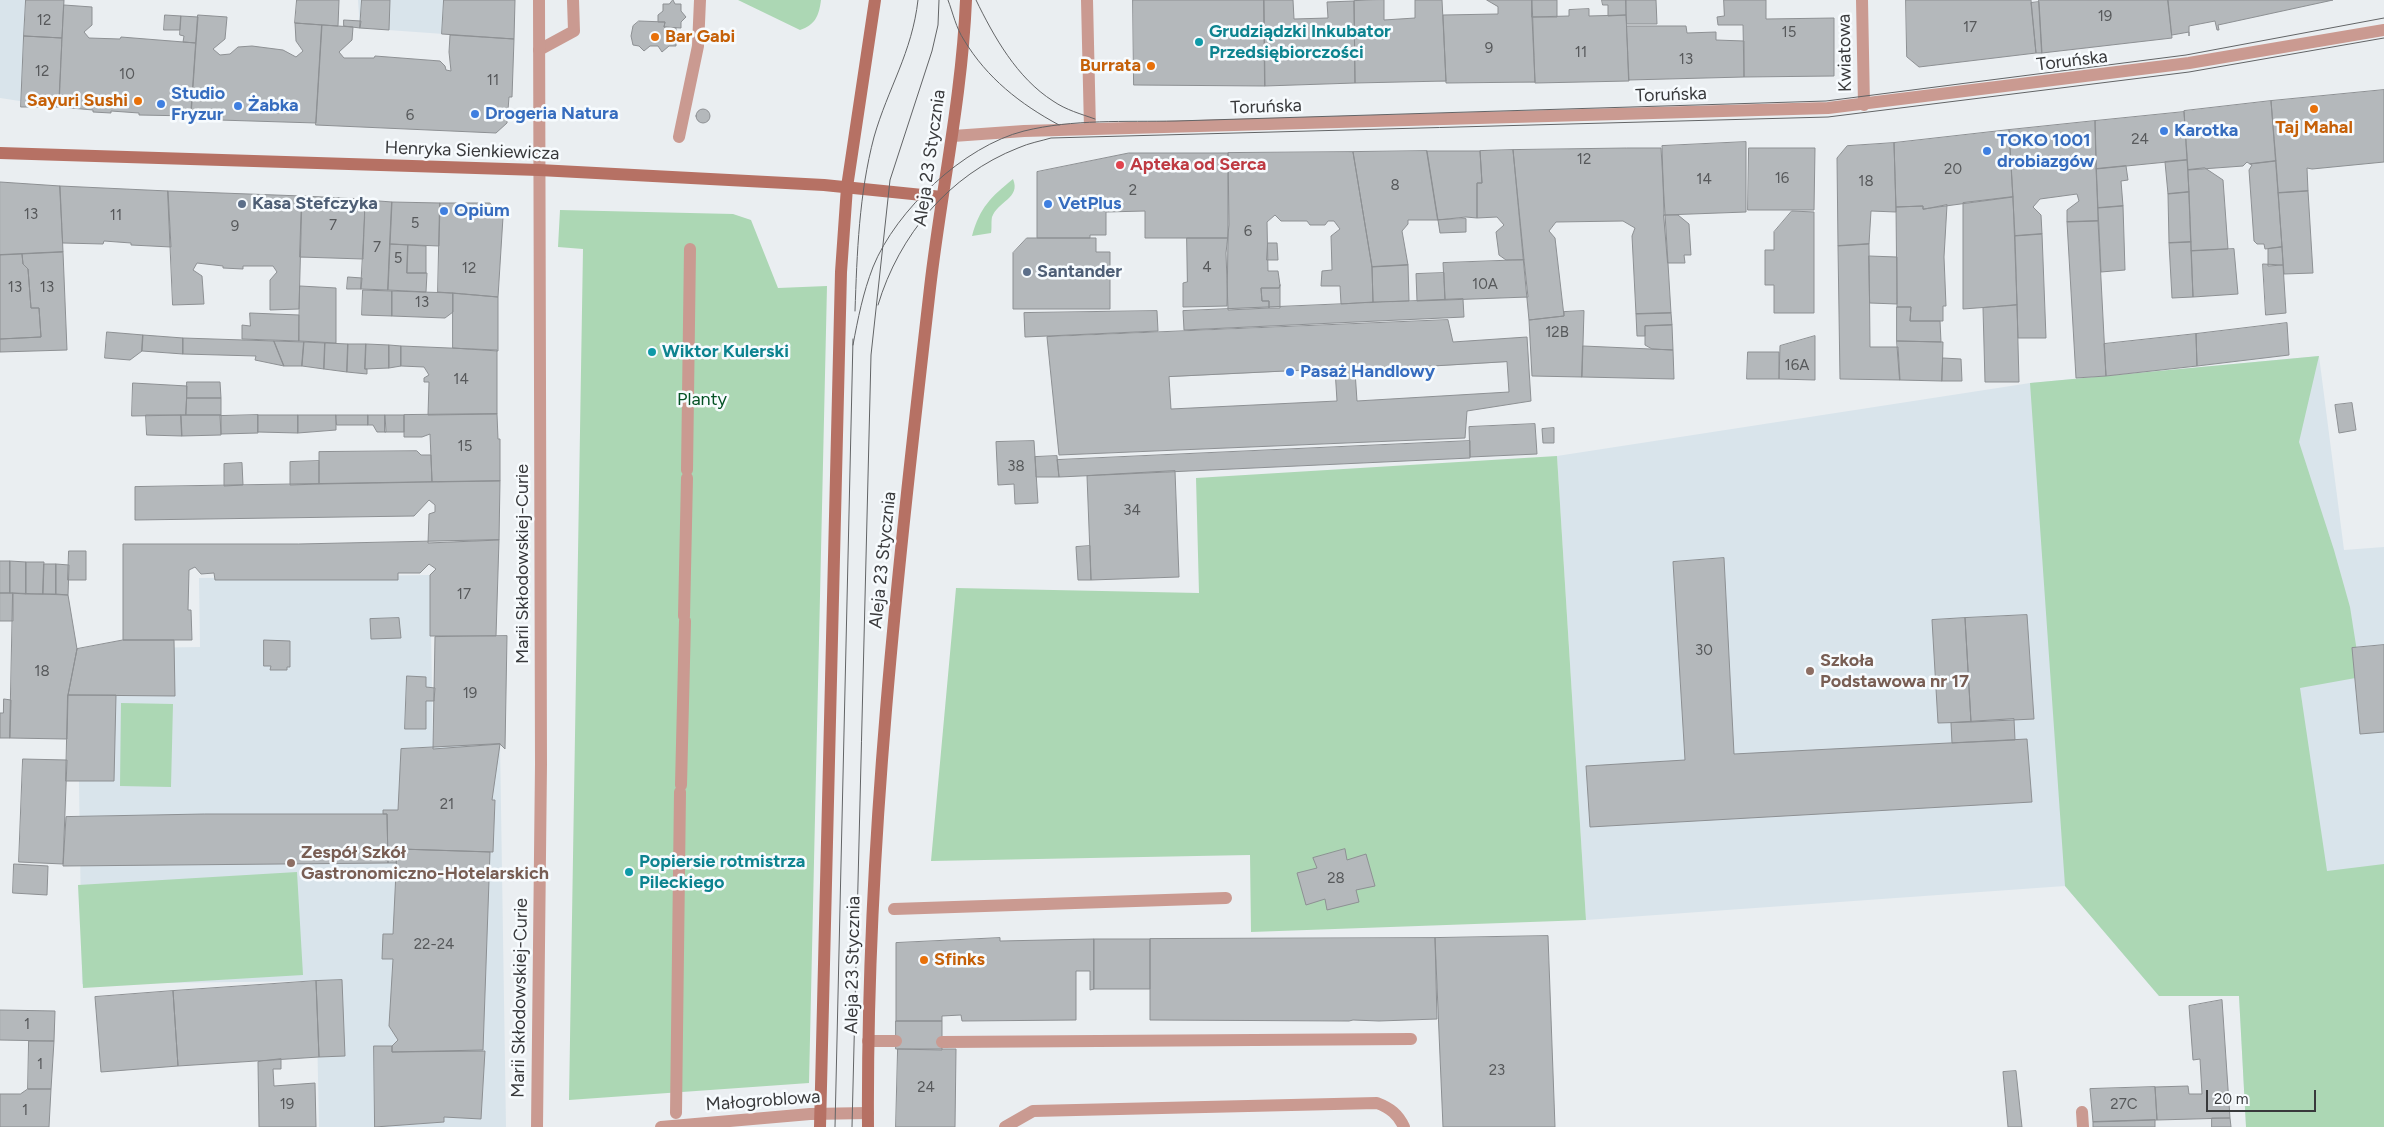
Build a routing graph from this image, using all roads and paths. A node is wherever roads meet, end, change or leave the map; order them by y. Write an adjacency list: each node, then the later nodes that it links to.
1 (538, 0): 9 (street, Marii Skłodowskiej-Curie)
2 (573, 0): 9 (street)
3 (700, 0): 13 (street)
4 (875, 0): 16 (street, Aleja 23 Stycznia)
5 (966, 0): 12 (street, Aleja 23 Stycznia)
6 (1086, 0): 11 (street)
7 (1862, 0): 10 (street, Kwiatowa)
8 (2384, 30): 10 (street, Toruńska)
9 (539, 50): 15 (street, Marii Skłodowskiej-Curie)
10 (1864, 105): 11 (street, Toruńska)
11 (1090, 129): 12 (street, Toruńska)
12 (953, 136): 17 (street, Aleja 23 Stycznia)
13 (679, 138)
14 (0, 152): 15 (street, Henryka Sienkiewicza)
15 (539, 170): 16 (street, Henryka Sienkiewicza); 29 (street, Marii Skłodowskiej-Curie)
16 (847, 187): 17 (street, Henryka Sienkiewicza); 28 (street, Aleja 23 Stycznia)
17 (942, 197): 22 (street, Aleja 23 Stycznia)
18 (690, 249): 27 (street)
19 (1226, 898): 20 (street)
20 (894, 909)
21 (1411, 1039): 24 (street)
22 (868, 1041): 23 (street); 25 (street, Aleja 23 Stycznia)
23 (896, 1041)
24 (942, 1042)
25 (868, 1112): 28 (street, Małogroblowa); 32 (street, Aleja 23 Stycznia)
26 (2082, 1112): 35 (street)
27 (676, 1113)
28 (820, 1114): 30 (street, Małogroblowa); 31 (street, Aleja 23 Stycznia)
29 (537, 1127)
30 (661, 1127)
31 (820, 1127)
32 (868, 1127)
33 (1005, 1127): 34 (street)
34 (1404, 1127)
35 (2083, 1127)

